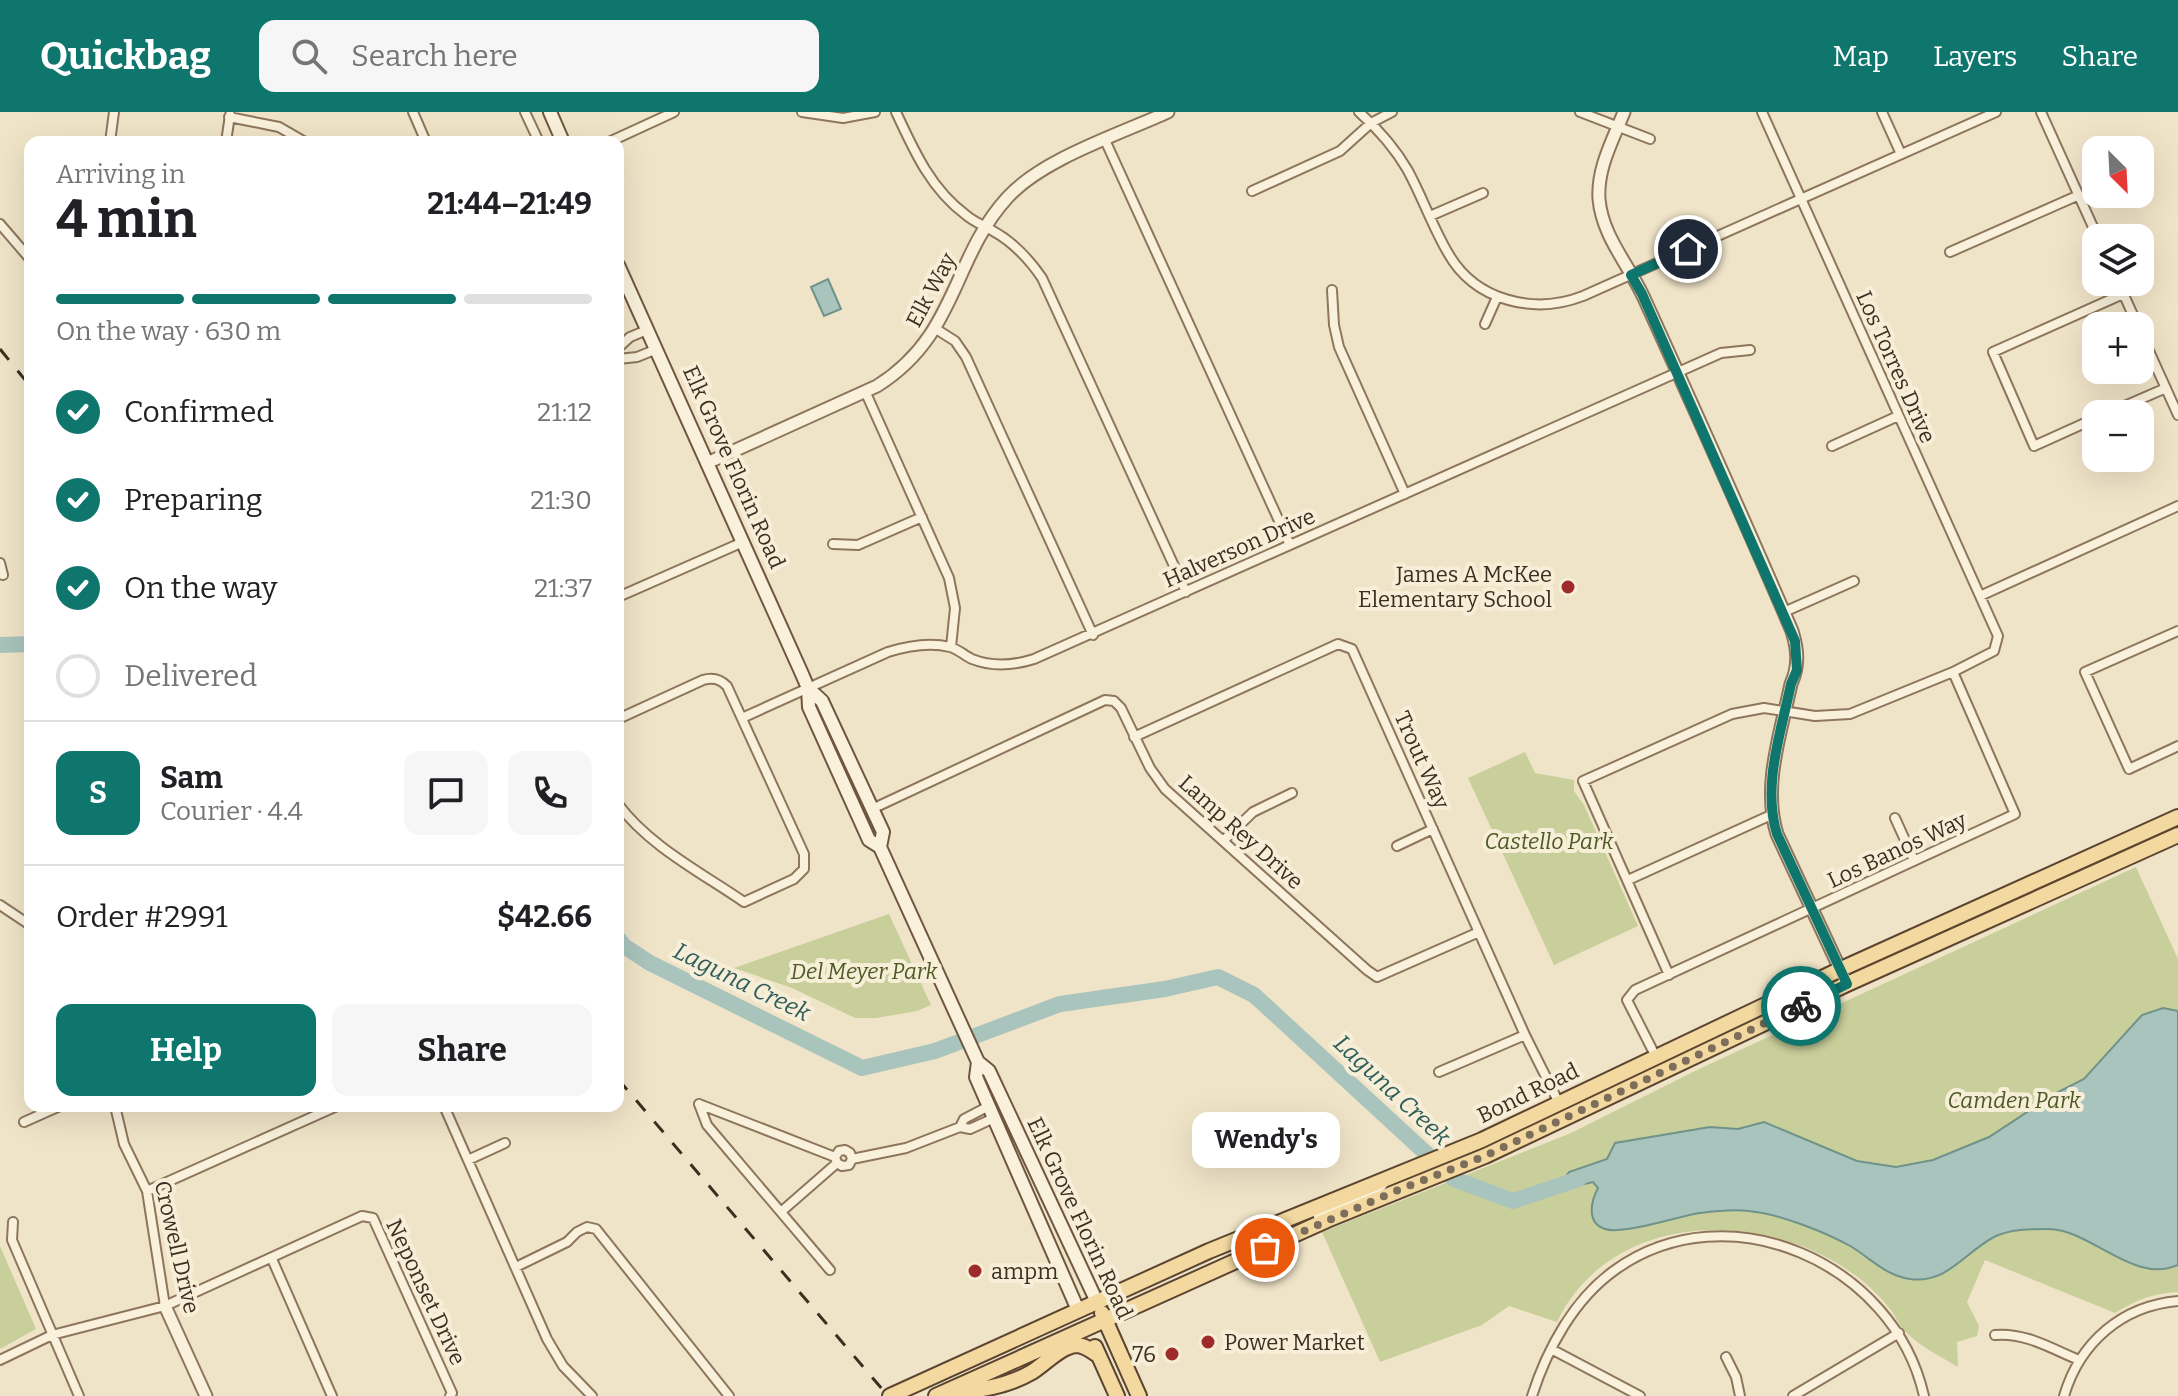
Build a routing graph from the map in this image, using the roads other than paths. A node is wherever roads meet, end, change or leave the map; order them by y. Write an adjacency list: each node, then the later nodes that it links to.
1 (114, 112): 21 (street)
2 (413, 112): 24 (street)
3 (525, 112): 25 (street)
4 (550, 112): 26 (main road)
5 (674, 112): 27 (street)
6 (802, 112): 7 (street)
7 (875, 112)
8 (896, 112): 38 (street)
9 (1168, 112): 29 (street, Elk Way)
10 (1359, 112): 19 (street)
11 (1392, 112): 19 (street)
12 (1580, 112): 20 (street)
13 (1624, 112): 20 (street)
14 (1762, 112): 34 (street, Los Torres Drive)
15 (1882, 112): 30 (street)
16 (1996, 112): 30 (street)
17 (2041, 112): 33 (street)
18 (230, 114): 22 (street); 23 (street)
19 (1371, 123): 31 (street); 35 (street)
20 (1618, 127): 28 (street); 41 (street)
21 (111, 136)
22 (227, 136)
23 (295, 136)
24 (423, 136)
25 (536, 136)
26 (560, 136)
27 (622, 136)
28 (1650, 139)
29 (1105, 140): 38 (street, Elk Way); 68 (street)
30 (1901, 154): 34 (street)
31 (1252, 191)
32 (1483, 193): 35 (street)
33 (2079, 195): 37 (street); 40 (street)
34 (1801, 199): 41 (street); 59 (street, Los Torres Drive)
35 (1430, 216): 45 (street)
36 (0, 224): 39 (street)
37 (2092, 224)
38 (986, 227): 47 (street, Elk Way); 72 (street)
39 (24, 251)
40 (1950, 252)
41 (1631, 275): 45 (street); 54 (street)
42 (624, 278): 48 (main road, Elk Grove Florin Road)
43 (1332, 290): 63 (street)
44 (2119, 296): 60 (street)
45 (1497, 297): 46 (street)
46 (1485, 324)
47 (936, 329): 56 (street, Elk Way); 77 (street)
48 (647, 330): 49 (street); 50 (main road, Elk Grove Florin Road)
49 (624, 342)
50 (657, 349): 52 (street); 62 (main road, Elk Grove Florin Road)
51 (1750, 350): 54 (street, Halverson Drive)
52 (624, 358)
53 (2154, 361): 55 (street)
54 (1677, 372): 63 (street, Halverson Drive); 75 (street)
55 (2166, 388): 57 (street); 58 (street)
56 (865, 391): 62 (street, Elk Way); 65 (street)
57 (2138, 400)
58 (2178, 415)
59 (1898, 416): 61 (street); 74 (street, Los Torres Drive)
60 (2082, 424)
61 (1832, 446)
62 (707, 463): 66 (main road, Elk Grove Florin Road)
63 (1405, 494): 68 (street, Halverson Drive)
64 (2178, 506): 74 (street)
65 (922, 517): 67 (street); 78 (street)
66 (743, 542): 73 (street); 80 (main road, Elk Grove Florin Road)
67 (833, 544)
68 (1290, 545): 72 (street, Halverson Drive)
69 (0, 563): 70 (street)
70 (3, 575)
71 (1854, 581): 75 (street)
72 (1186, 592): 77 (street, Halverson Drive)
73 (624, 594)
74 (1980, 596): 79 (street, Los Torres Drive)
75 (1784, 612): 81 (street)
76 (2178, 631): 85 (street)
77 (1093, 635): 78 (street, Halverson Drive)
78 (951, 647): 80 (street, Halverson Drive)
79 (1953, 672): 81 (street); 97 (street, Los Banos Way)
80 (808, 688): 83 (street, Halverson Drive); 87 (main road, Elk Grove Florin Road); 96 (main road, Elk Grove Florin Road)
81 (1786, 710): 89 (street); 98 (street)
82 (624, 716): 83 (street)
83 (742, 718): 88 (street)
84 (1134, 737): 87 (street, Lamp Rey Drive); 92 (street, Trout Way); 94 (street, Lamp Rey Drive)
85 (2178, 746)
86 (1292, 793): 94 (street)
87 (872, 809): 96 (main road, Elk Grove Florin Road)
88 (624, 810)
89 (1771, 815): 98 (street); 100 (street)
90 (2178, 817): 104 (main road, Bond Road)
91 (1895, 818): 97 (street)
92 (1433, 829): 95 (street); 102 (street, Trout Way)
93 (2178, 835): 104 (main road, Bond Road)
94 (1223, 841): 102 (street, Lamp Rey Drive)
95 (1397, 846)
96 (880, 847): 107 (main road, Elk Grove Florin Road)
97 (1914, 860): 100 (street, Los Banos Way)
98 (1628, 880): 103 (street)
99 (0, 905): 101 (street)
100 (1813, 909): 103 (street, Los Banos Way); 104 (street)
101 (24, 921)
102 (1479, 932): 105 (street, Trout Way)
103 (1669, 975): 106 (street, Los Banos Way)
104 (1843, 977): 106 (main road, Bond Road); 125 (main road, Bond Road)
105 (1525, 1035): 108 (street); 109 (street, Trout Way)
106 (1656, 1057): 109 (main road, Bond Road)
107 (978, 1062): 114 (main road, Elk Grove Florin Road); 116 (main road, Elk Grove Florin Road)
108 (1439, 1072)
109 (1559, 1103): 121 (main road, Bond Road)
110 (46, 1112): 115 (street)
111 (116, 1112): 122 (street, Crowell Drive)
112 (324, 1112): 122 (street)
113 (447, 1112): 119 (street)
114 (991, 1112): 116 (main road); 118 (street); 132 (main road, Elk Grove Florin Road)
115 (24, 1122)
116 (1022, 1142): 130 (main road, Elk Grove Florin Road)
117 (505, 1143): 119 (street)
118 (852, 1159): 120 (street); 120 (street)
119 (468, 1160): 127 (street)
120 (836, 1160): 123 (street); 123 (street)
121 (1396, 1175): 125 (main road); 130 (main road, Bond Road)
122 (147, 1191): 131 (street, Crowell Drive)
123 (782, 1211): 128 (street)
124 (13, 1222): 136 (street)
125 (1311, 1228): 133 (main road, Bond Road)
126 (272, 1259): 131 (street, Neponset Drive); 147 (street); 148 (street, Neponset Drive)
127 (516, 1267): 149 (street); 150 (street)
128 (830, 1270)
129 (2178, 1301): 142 (street)
130 (1097, 1302): 132 (main road, Bond Road); 133 (main road, Elk Grove Florin Road)
131 (165, 1306): 136 (street, Neponset Drive); 146 (street, Crowell Drive)
132 (1078, 1310): 134 (main road, Elk Grove Florin Road); 151 (main road, Bond Road)
133 (1104, 1319): 134 (main road, Bond Road); 153 (main road, Elk Grove Florin Road)
134 (1086, 1327): 139 (main road, Elk Grove Florin Road); 144 (main road, Bond Road)
135 (1899, 1333): 138 (street); 143 (street); 158 (street)
136 (52, 1335): 141 (street, Neponset Drive); 145 (street)
137 (1995, 1335): 142 (street)
138 (1553, 1350): 154 (street); 155 (street)
139 (1099, 1356): 144 (main road); 152 (main road, Elk Grove Florin Road)
140 (1726, 1357): 156 (street)
141 (0, 1360)
142 (2079, 1360): 159 (street)
143 (1805, 1393): 157 (street)
144 (940, 1394)
145 (79, 1396)
146 (206, 1396)
147 (332, 1396)
148 (450, 1396)
149 (592, 1396)
150 (729, 1396)
151 (890, 1396)
152 (1117, 1396)
153 (1139, 1396)
154 (1532, 1396)
155 (1640, 1396)
156 (1740, 1396)
157 (1793, 1396)
158 (1924, 1396)
159 (2064, 1396)

